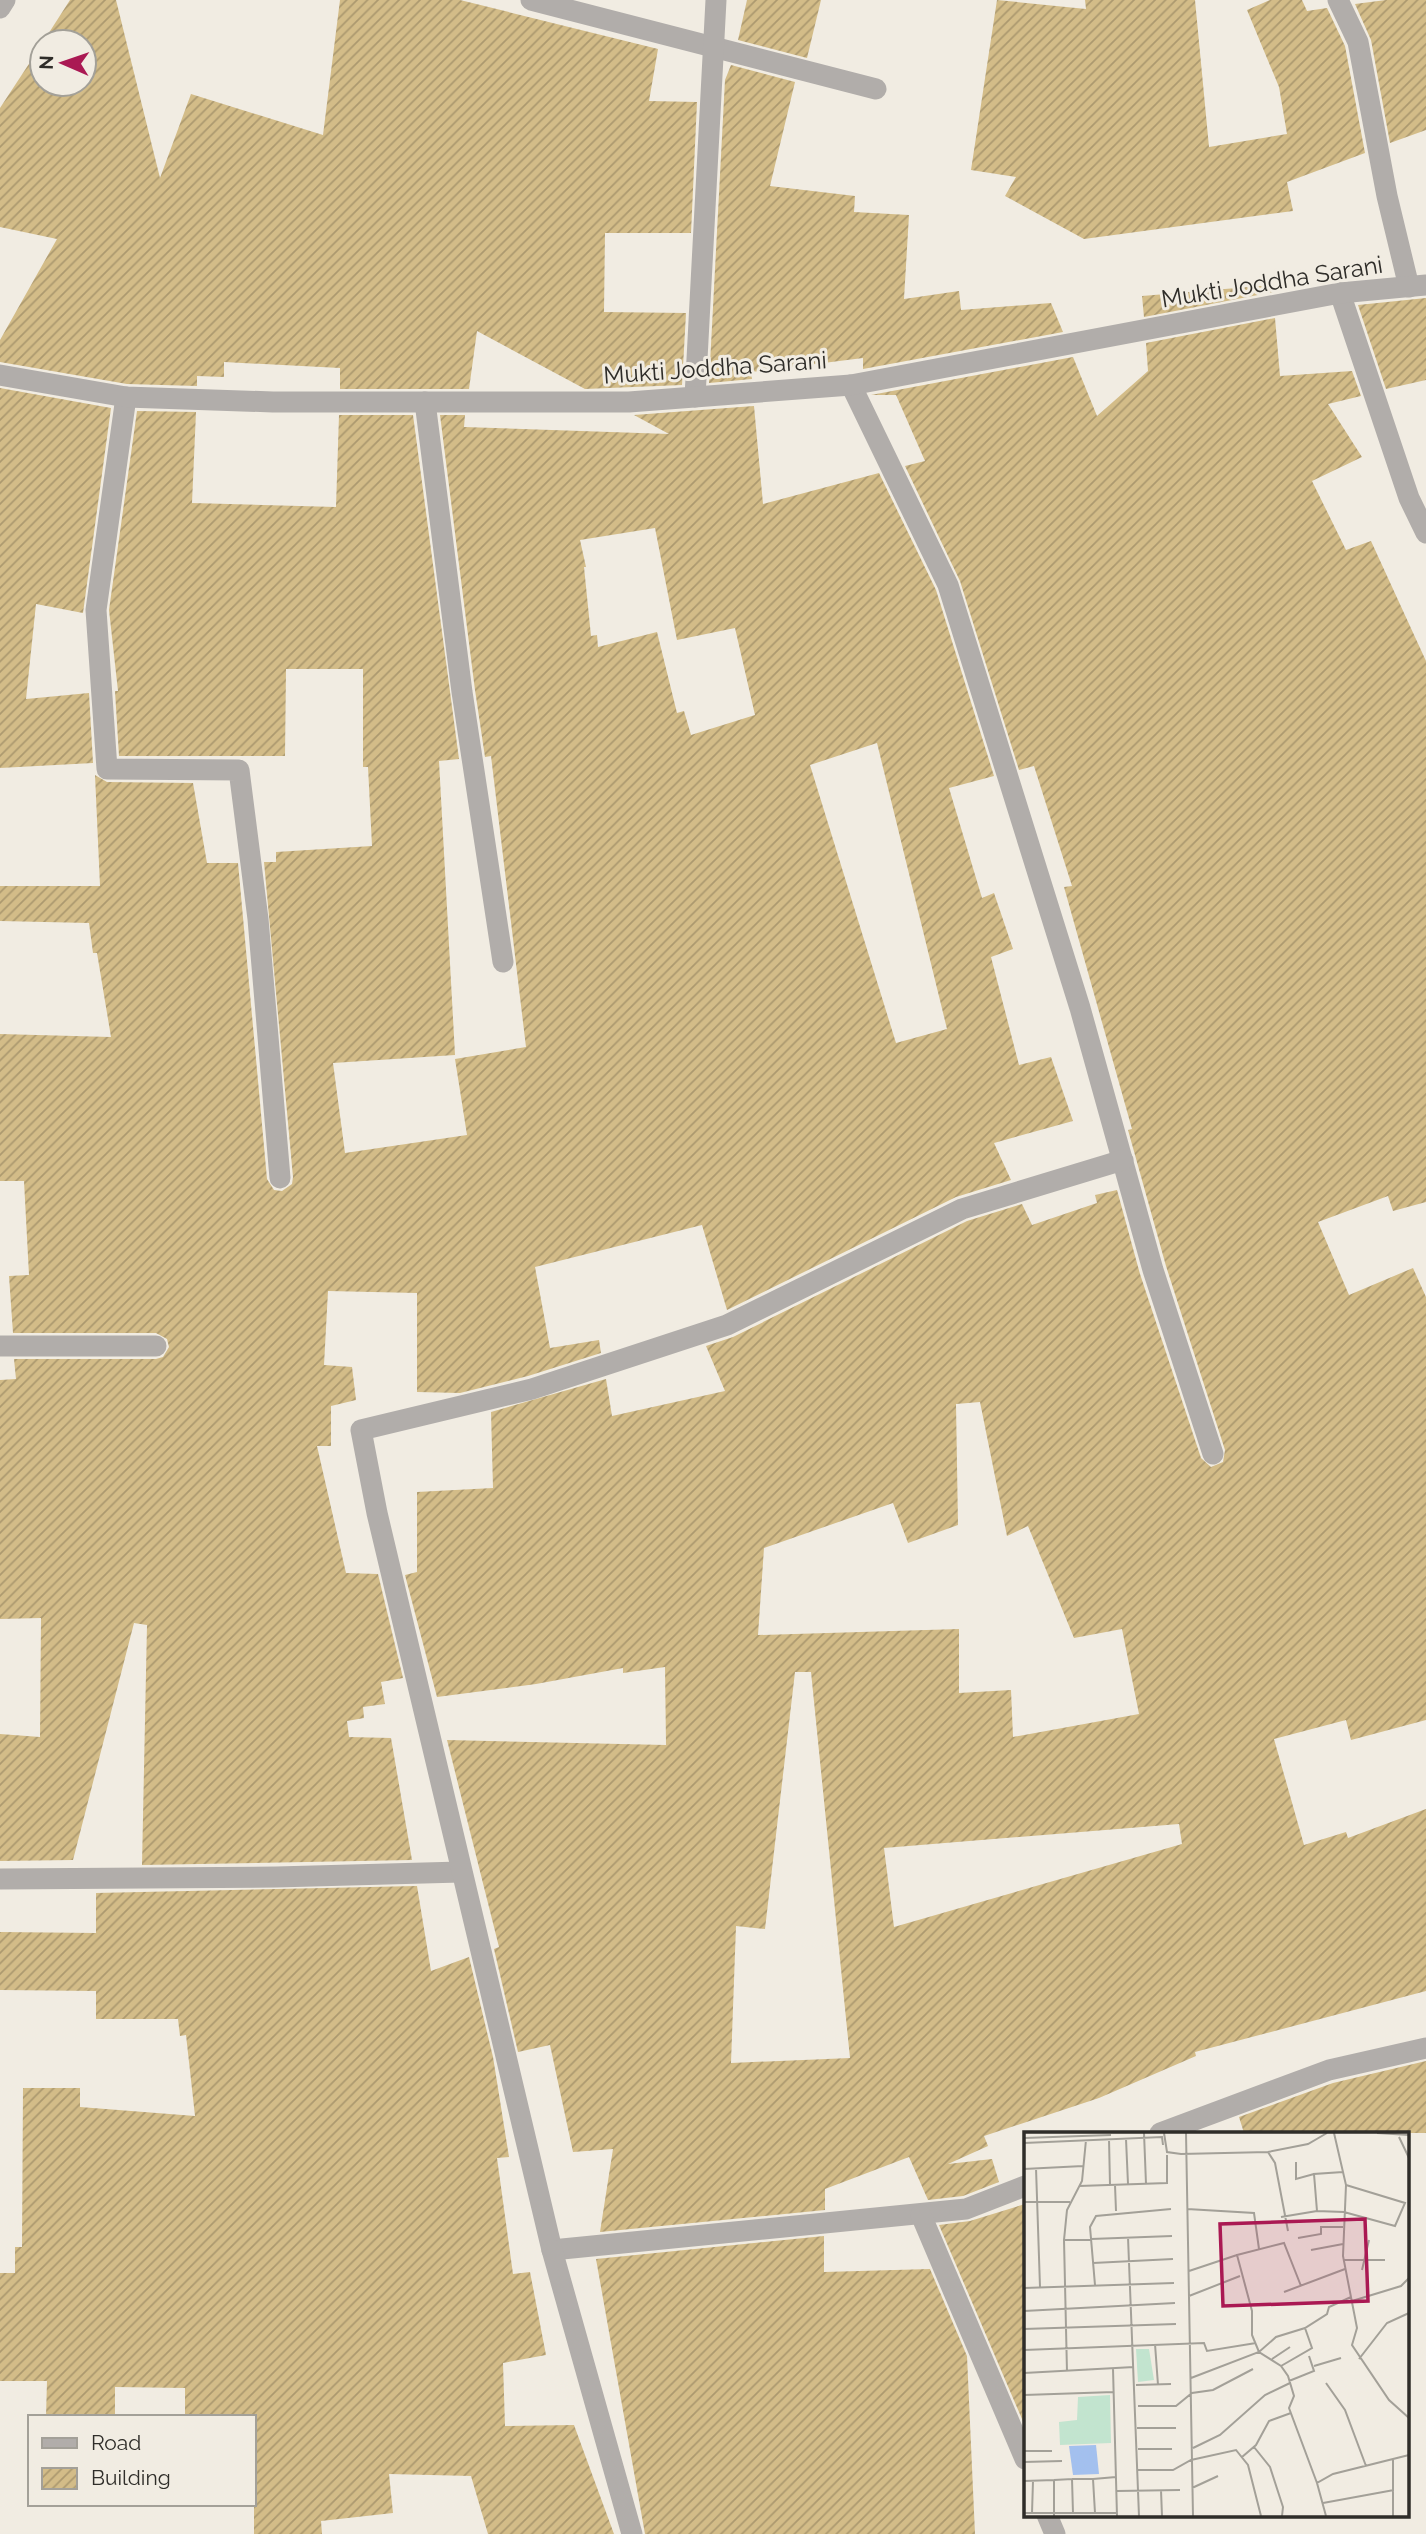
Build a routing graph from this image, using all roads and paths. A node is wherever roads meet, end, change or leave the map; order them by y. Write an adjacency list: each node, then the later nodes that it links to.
1 (5, 0): 5 (street)
2 (531, 0): 6 (street)
3 (716, 0): 6 (street)
4 (1338, 0): 8 (street)
5 (0, 8)
6 (713, 49): 7 (street); 13 (street)
7 (876, 89)
8 (1418, 286): 9 (street, Mukti Joddha Sarani)
9 (1340, 293): 11 (street, Mukti Joddha Sarani); 15 (street)
10 (0, 375): 12 (street, Mukti Joddha Sarani)
11 (851, 385): 13 (street, Mukti Joddha Sarani); 17 (street)
12 (125, 397): 14 (street, Mukti Joddha Sarani); 18 (street)
13 (695, 397): 14 (street, Mukti Joddha Sarani)
14 (425, 402): 16 (street)
15 (1426, 533)
16 (503, 962)
17 (1123, 1160): 21 (street); 22 (street)
18 (279, 1178)
19 (0, 1346): 20 (street)
20 (156, 1346)
21 (1213, 1454)
22 (461, 1872): 23 (street); 28 (street)
23 (0, 1878)
24 (1426, 2048): 25 (street)
25 (1163, 2132)
26 (1024, 2186): 27 (street)
27 (921, 2215): 28 (street); 29 (street)
28 (552, 2250): 31 (street)
29 (1024, 2457)
30 (1047, 2516): 32 (street)
31 (632, 2534)
32 (1055, 2534)

